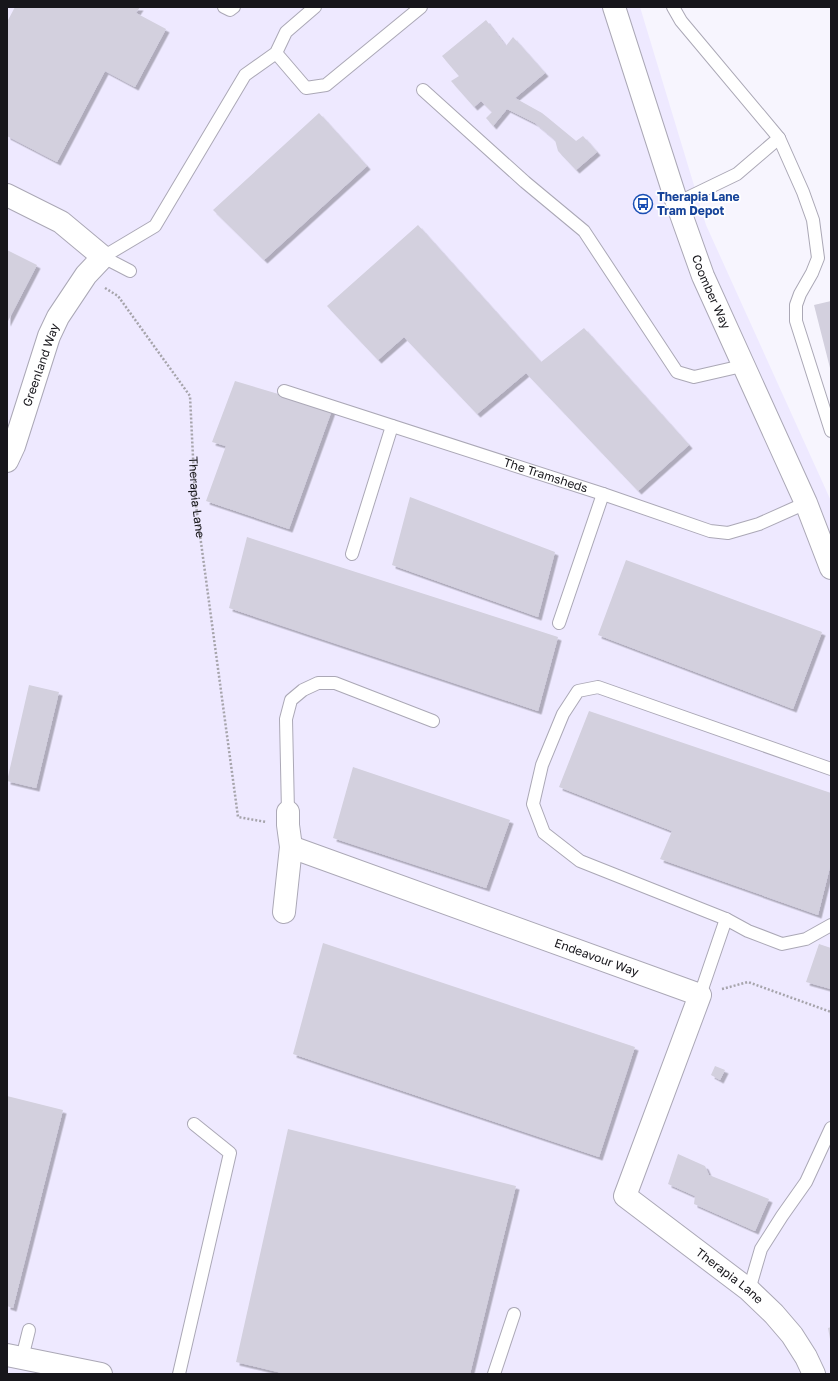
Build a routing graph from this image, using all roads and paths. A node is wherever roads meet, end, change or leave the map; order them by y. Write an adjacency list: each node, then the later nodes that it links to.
1 (224, 7): 2 (lane)
2 (234, 7)
3 (316, 7): 7 (lane)
4 (421, 7): 7 (lane)
5 (614, 7): 11 (street, Coomber Way)
6 (673, 7): 9 (lane)
7 (276, 53): 12 (lane)
8 (423, 90): 15 (lane)
9 (779, 138): 11 (lane); 18 (lane)
10 (7, 194): 12 (street)
11 (677, 203): 15 (street, Coomber Way)
12 (103, 257): 13 (lane); 14 (street, Greenland Way)
13 (130, 271)
14 (86, 275): 19 (street, Greenland Way); 27 (path, Therapia Lane)
15 (742, 366): 21 (street, Coomber Way)
16 (284, 391): 17 (lane, The Tramsheds)
17 (392, 426): 20 (lane, The Tramsheds); 22 (lane)
18 (831, 431)
19 (7, 461)
20 (603, 494): 21 (lane, The Tramsheds); 24 (lane)
21 (806, 503): 23 (street, Coomber Way)
22 (352, 554)
23 (831, 568)
24 (559, 623)
25 (433, 721): 27 (lane)
26 (831, 769): 30 (lane)
27 (288, 819): 28 (street)
28 (291, 847): 29 (street); 32 (street, Endeavour Way)
29 (284, 912)
30 (726, 920): 31 (lane); 32 (lane)
31 (831, 925)
32 (700, 994): 33 (path); 36 (street, Therapia Lane)
33 (831, 1012)
34 (194, 1124): 41 (lane)
35 (831, 1128): 36 (lane)
36 (749, 1290): 43 (street, Therapia Lane)
37 (514, 1314): 42 (lane)
38 (28, 1330): 39 (lane)
39 (15, 1356): 40 (street)
40 (101, 1374)
41 (179, 1374)
42 (494, 1374)
43 (814, 1374)

